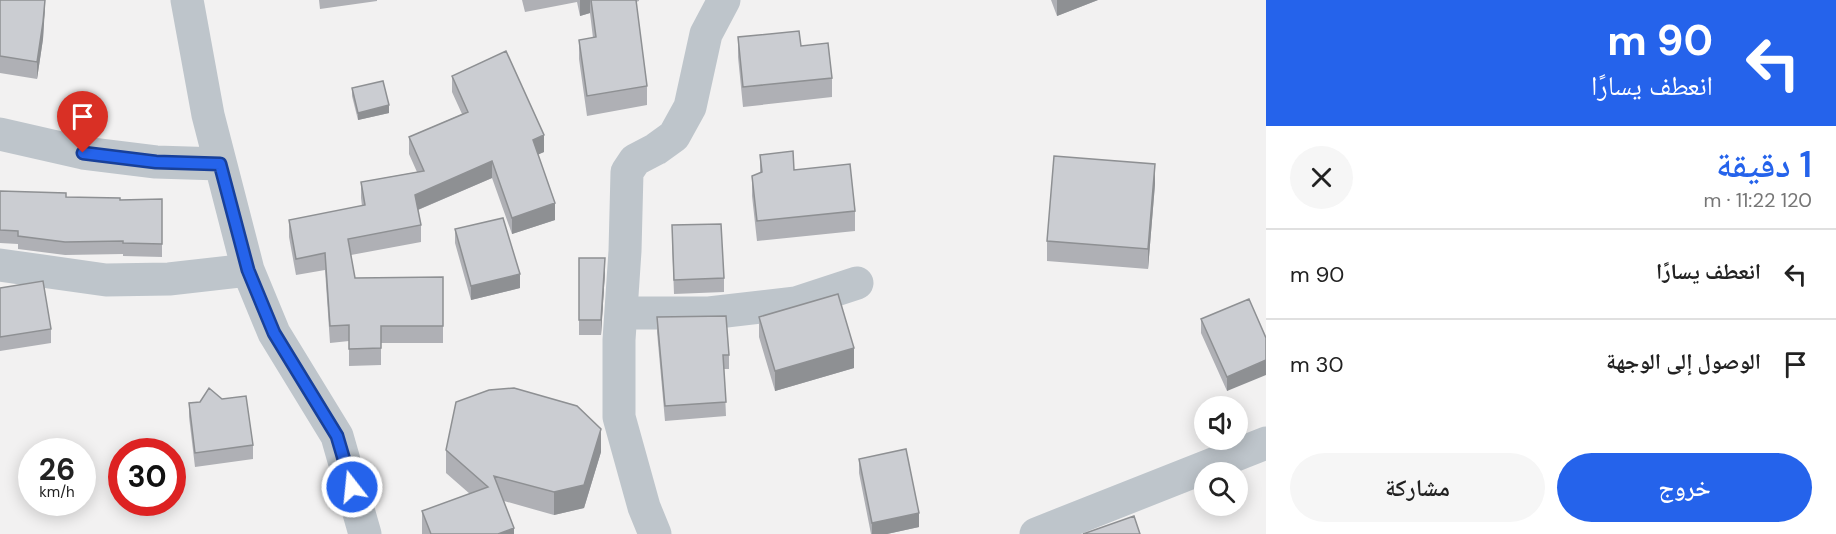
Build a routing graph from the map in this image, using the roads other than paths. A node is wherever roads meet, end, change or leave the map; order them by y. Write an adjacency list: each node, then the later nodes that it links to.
1 (187, 0): 4 (street)
2 (724, 0): 8 (street)
3 (0, 134): 4 (street)
4 (220, 164): 6 (street)
5 (0, 265): 6 (street)
6 (248, 270): 10 (street)
7 (858, 283): 8 (street)
8 (621, 312): 11 (street)
9 (1266, 443): 12 (street)
10 (364, 534)
11 (655, 534)
12 (1036, 534)

